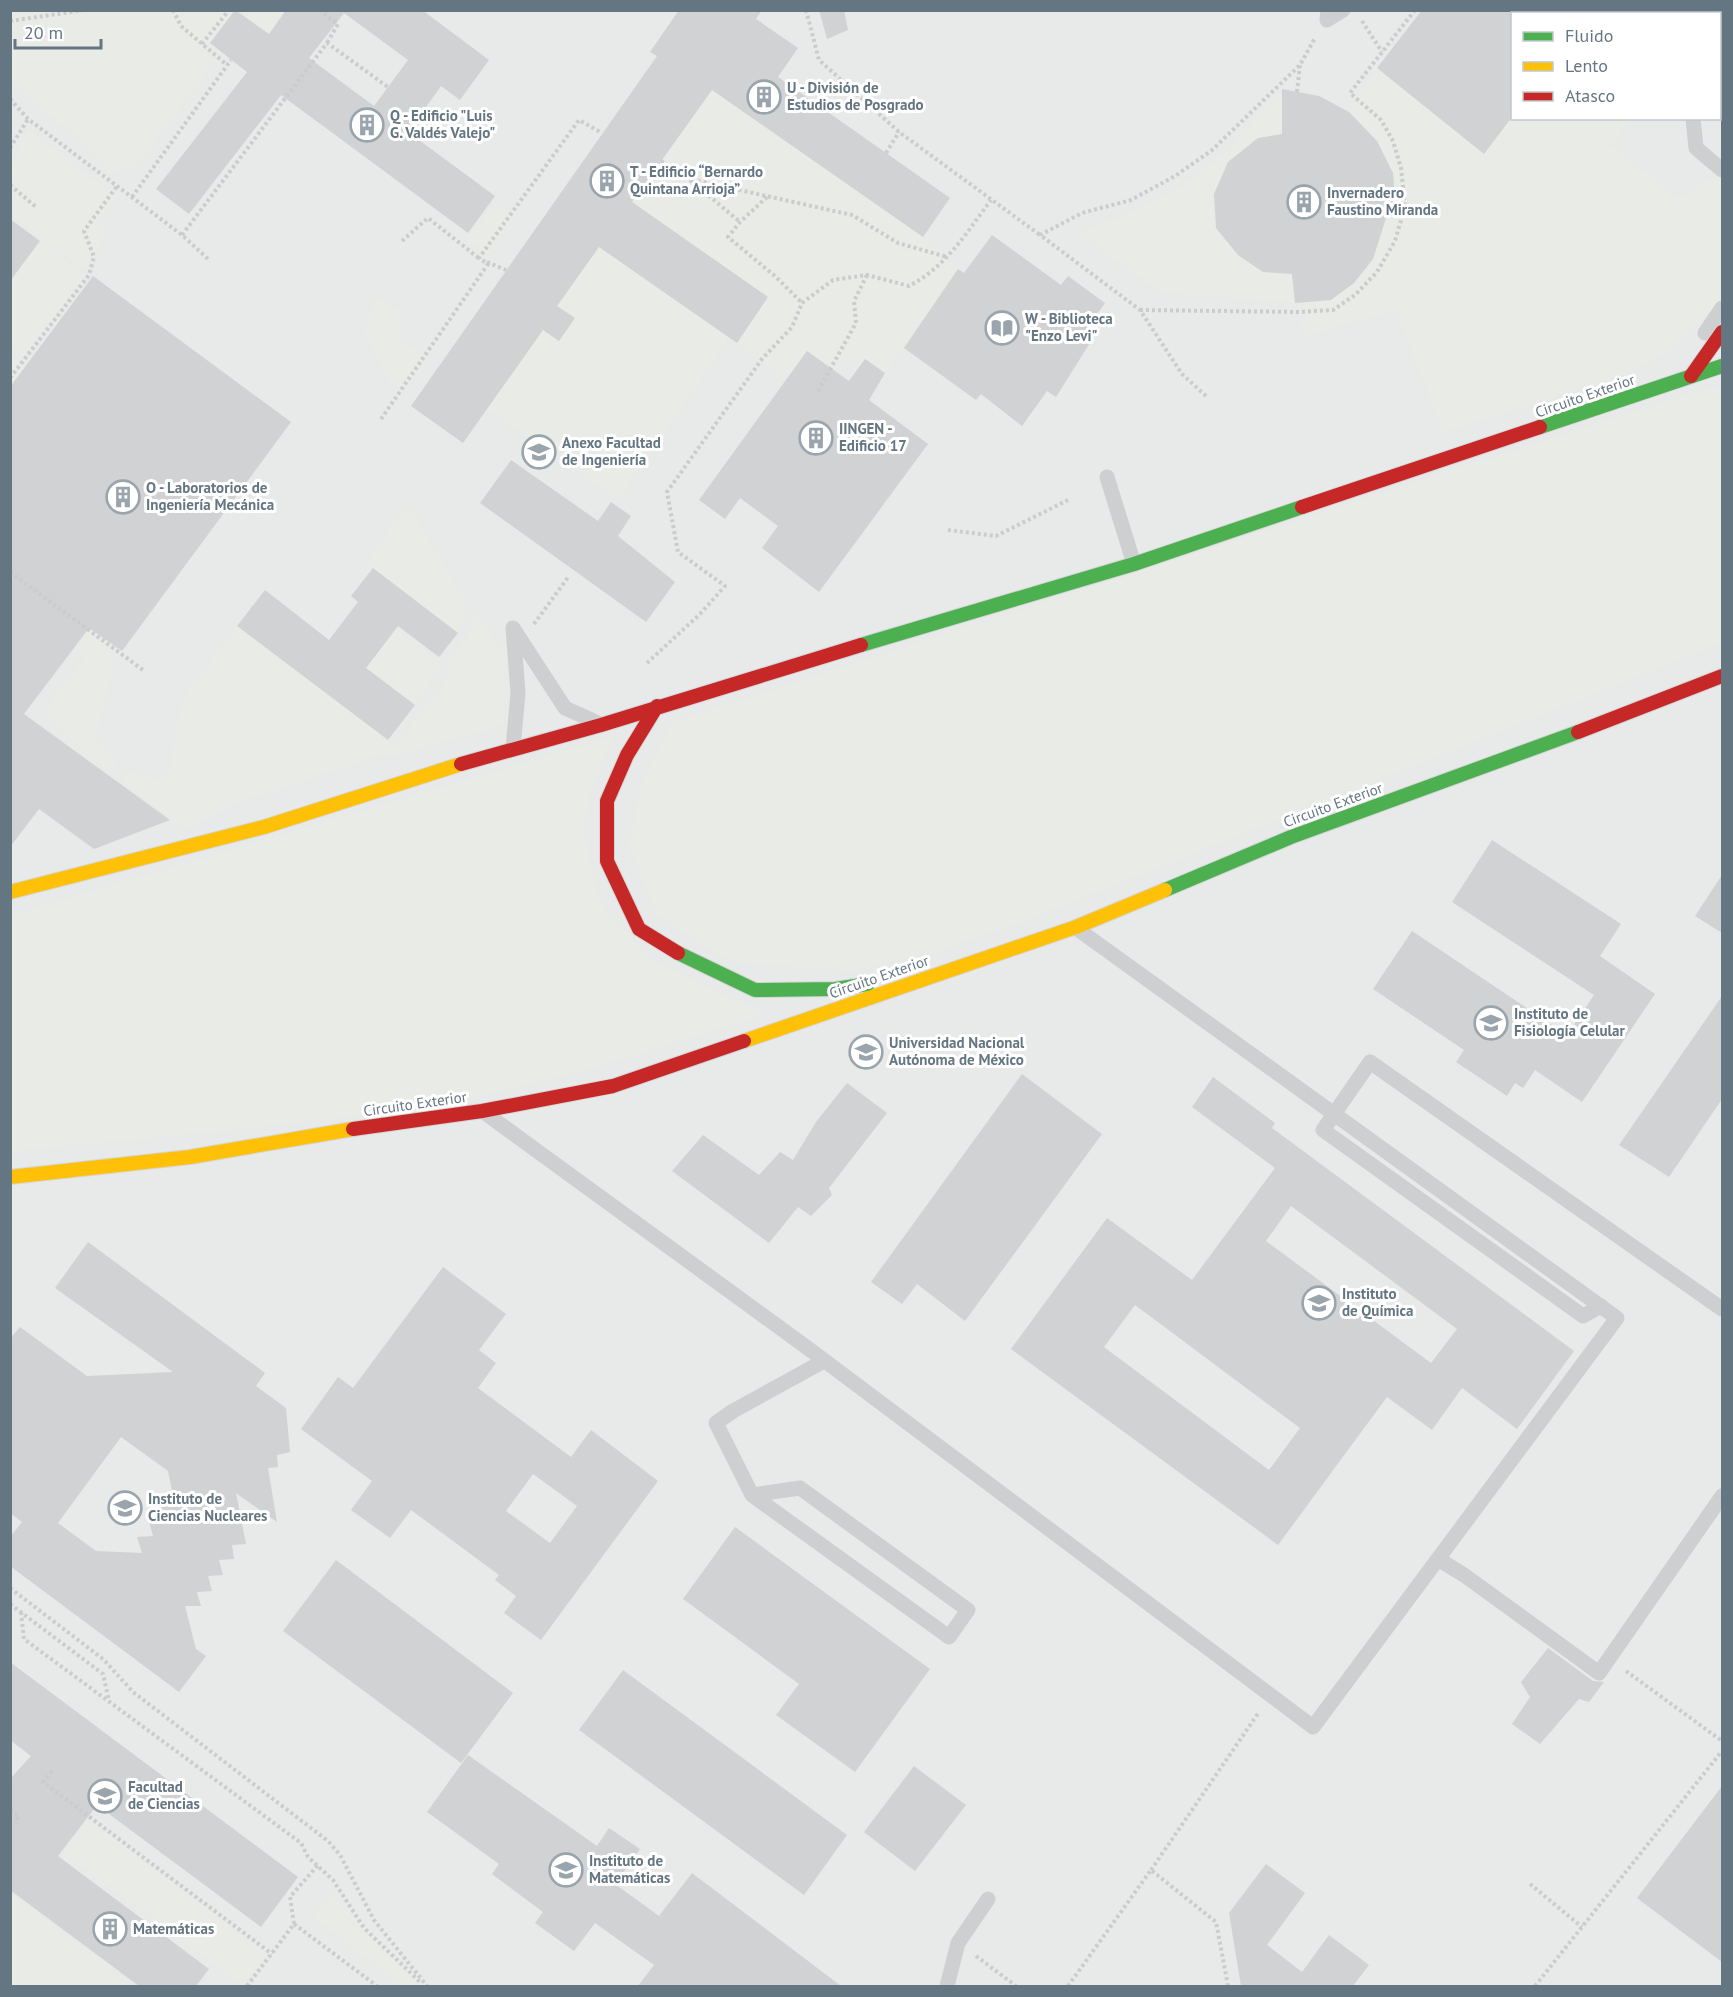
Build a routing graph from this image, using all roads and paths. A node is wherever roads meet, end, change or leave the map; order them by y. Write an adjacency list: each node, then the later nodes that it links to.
1 (84, 10): 10 (path)
2 (173, 10): 12 (path)
3 (229, 10): 12 (path)
4 (319, 10): 11 (path)
5 (806, 10): 22 (path)
6 (1343, 10): 8 (lane)
7 (1414, 10): 13 (path)
8 (1328, 15): 16 (path)
9 (1360, 19): 13 (path)
10 (10, 21)
11 (327, 43): 17 (path); 36 (path)
12 (202, 44): 15 (path)
13 (1382, 52): 46 (path)
14 (231, 60): 15 (path)
15 (227, 65): 31 (path)
16 (1300, 65): 18 (path); 37 (path)
17 (388, 87)
18 (1297, 92)
19 (10, 99): 20 (path)
20 (28, 119): 24 (path); 30 (path)
21 (1693, 120): 27 (lane)
22 (899, 132): 25 (path); 33 (path)
23 (602, 133): 40 (path)
24 (10, 148)
25 (886, 153)
26 (661, 161): 28 (path)
27 (1722, 170)
28 (690, 179): 32 (path); 35 (path)
29 (10, 185): 34 (path)
30 (117, 186): 31 (path); 49 (path)
31 (132, 197): 36 (path)
32 (768, 197): 35 (path); 39 (path)
33 (991, 200): 37 (path); 39 (path)
34 (36, 207)
35 (740, 222): 44 (path)
36 (182, 235): 41 (path)
37 (1040, 235): 46 (path)
38 (402, 241): 40 (path)
39 (948, 257): 43 (path)
40 (479, 258): 42 (path); 54 (path)
41 (208, 259)
42 (506, 270)
43 (867, 275): 44 (path); 52 (path)
44 (802, 303): 62 (path)
45 (1722, 308): 51 (lane)
46 (1140, 310): 53 (path)
47 (1722, 332): 50 (street)
48 (1722, 366): 50 (street, Circuito Exterior)
49 (11, 376)
50 (1691, 376): 51 (street, Circuito Exterior)
51 (1670, 384): 58 (street, Circuito Exterior)
52 (818, 391)
53 (1206, 396)
54 (381, 419)
55 (1107, 477): 58 (lane)
56 (1068, 500): 57 (path)
57 (948, 530)
58 (1134, 564): 65 (street, Circuito Exterior)
59 (10, 572): 63 (path)
60 (569, 576): 61 (path)
61 (522, 641): 66 (lane); 67 (lane)
62 (647, 663)
63 (143, 670)
64 (1722, 676): 69 (street, Circuito Exterior)
65 (657, 706): 66 (street, Circuito Exterior); 70 (street)
66 (601, 724): 67 (street, Circuito Exterior)
67 (513, 748): 68 (street, Circuito Exterior)
68 (10, 892)
69 (1076, 927): 70 (street, Circuito Exterior); 72 (lane)
70 (942, 972): 71 (street, Circuito Exterior)
71 (482, 1112): 73 (street, Circuito Exterior); 76 (lane)
72 (1335, 1112): 74 (lane); 74 (lane); 75 (lane)
73 (10, 1177)
74 (1601, 1306): 79 (lane)
75 (1722, 1309)
76 (824, 1361): 77 (lane); 84 (lane)
77 (752, 1495): 77 (lane)
78 (1722, 1496): 83 (lane)
79 (1438, 1559): 83 (lane); 84 (lane)
80 (10, 1588): 103 (path)
81 (10, 1604): 82 (path)
82 (21, 1612): 85 (path); 85 (path)
83 (1609, 1659): 86 (path)
84 (1271, 1695): 92 (path)
85 (109, 1701): 91 (path)
86 (1722, 1741)
87 (1722, 1751): 98 (path)
88 (52, 1771): 100 (path)
89 (10, 1810): 90 (path)
90 (15, 1823)
91 (318, 1865): 95 (path); 103 (path)
92 (1151, 1870): 106 (path); 107 (path)
93 (1530, 1884): 98 (path)
94 (285, 1896): 95 (path)
95 (290, 1897): 97 (path)
96 (988, 1899): 99 (lane)
97 (294, 1924): 100 (path); 102 (path)
98 (1582, 1927): 108 (path)
99 (958, 1943): 104 (lane); 105 (path)
100 (272, 1954): 101 (path)
101 (247, 1986)
102 (377, 1986)
103 (426, 1986)
104 (947, 1986)
105 (1016, 1986)
106 (1068, 1986)
107 (1228, 1986)
108 (1534, 1986)

